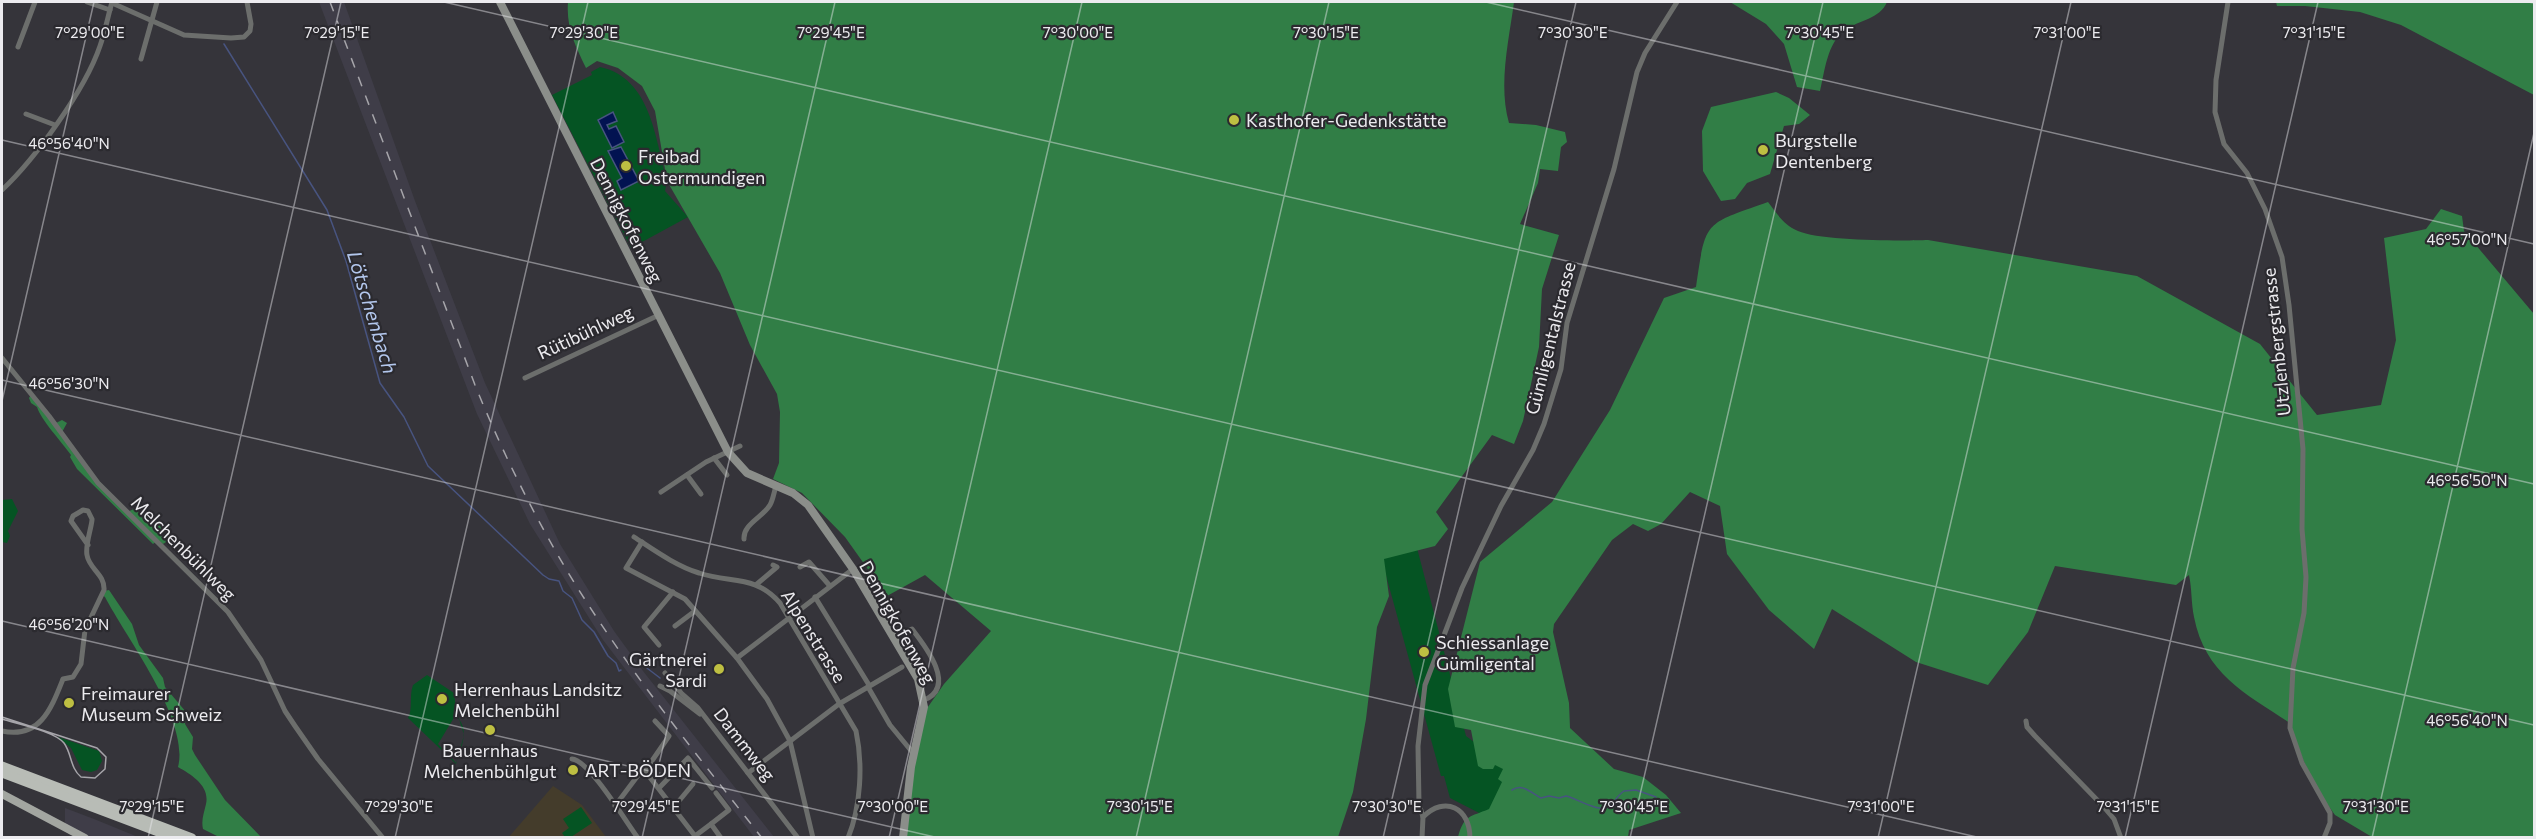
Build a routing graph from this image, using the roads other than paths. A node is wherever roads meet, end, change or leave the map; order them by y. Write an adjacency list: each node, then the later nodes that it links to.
1 (35, 2): 11 (street)
2 (87, 2): 9 (street)
3 (112, 2): 9 (street); 10 (street)
4 (157, 2): 10 (street)
5 (247, 2): 10 (street)
6 (500, 2): 16 (street, Dennigkofenweg)
7 (1677, 2): 66 (street, Gümligentalstrasse)
8 (2228, 2): 82 (street, Utzlenbergstrasse)
9 (110, 10): 14 (street)
10 (151, 20): 12 (street)
11 (18, 47)
12 (141, 59)
13 (26, 114): 14 (street)
14 (55, 125): 15 (street)
15 (2, 188)
16 (659, 315): 18 (street, Rütibühlweg); 20 (street, Dennigkofenweg)
17 (2, 358): 71 (street, Melchenbühlweg)
18 (525, 378)
19 (740, 446): 20 (street)
20 (728, 452): 21 (street); 24 (street, Dennigkofenweg)
21 (714, 458): 22 (street); 23 (street)
22 (687, 475): 25 (street); 26 (street)
23 (727, 475)
24 (776, 486): 28 (street); 33 (street, Dennigkofenweg)
25 (661, 492)
26 (701, 494)
27 (633, 537): 29 (street, Alpenstrasse)
28 (744, 539)
29 (642, 542): 34 (street, Alpenstrasse); 36 (street)
30 (88, 545): 30 (street); 53 (street)
31 (773, 565): 34 (street)
32 (800, 567): 35 (street)
33 (853, 569): 35 (street); 41 (street, Dennigkofenweg)
34 (756, 584): 39 (street, Alpenstrasse)
35 (830, 586): 37 (street)
36 (674, 592): 38 (street); 42 (street)
37 (815, 597): 39 (street); 47 (street)
38 (695, 611): 40 (street); 43 (street)
39 (788, 617): 43 (street); 49 (street, Alpenstrasse)
40 (675, 626)
41 (893, 637): 48 (street, Dennigkofenweg); 48 (street)
42 (659, 645)
43 (737, 658): 54 (street)
44 (902, 667): 47 (street)
45 (665, 673): 50 (street, Dammweg)
46 (660, 686): 50 (street)
47 (868, 686): 49 (street); 55 (street)
48 (924, 700): 55 (street, Dennigkofenweg)
49 (839, 705): 54 (street); 77 (street, Alpenstrasse)
50 (704, 717): 60 (street, Dammweg)
51 (655, 720): 58 (street)
52 (2026, 721): 81 (street)
53 (2, 731)
54 (790, 741): 60 (street); 76 (street)
55 (914, 753): 78 (street, Dennigkofenweg)
56 (572, 759): 64 (street)
57 (2, 766): 70 (highway)
58 (645, 771): 62 (street); 64 (street)
59 (2, 773): 69 (highway)
60 (748, 773): 75 (street, Dammweg)
61 (693, 784): 65 (street)
62 (659, 788): 65 (street); 67 (street)
63 (2, 794): 68 (main road)
64 (615, 806): 72 (street)
65 (674, 807): 73 (street)
66 (1423, 817): 79 (street, Gümligentalstrasse); 80 (street)
67 (711, 824): 73 (street); 74 (street)
68 (85, 837)
69 (174, 837)
70 (192, 837)
71 (383, 837)
72 (638, 837)
73 (694, 837)
74 (721, 837)
75 (796, 837)
76 (813, 837)
77 (848, 837)
78 (903, 837)
79 (1422, 837)
80 (1470, 837)
81 (2121, 837)
82 (2324, 837)

